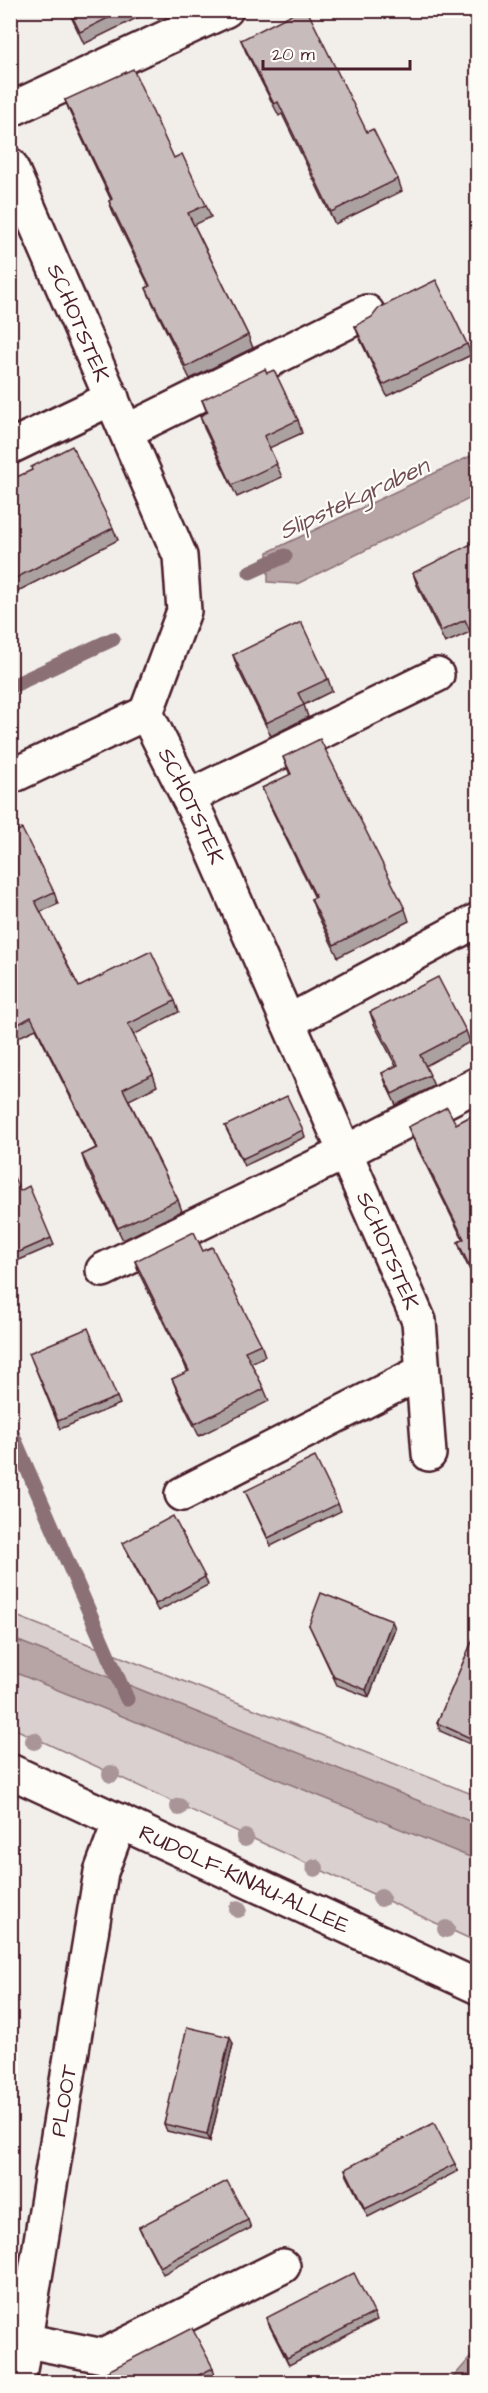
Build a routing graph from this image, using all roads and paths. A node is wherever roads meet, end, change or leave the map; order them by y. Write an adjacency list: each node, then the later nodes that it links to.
1 (226, 10): 2 (street)
2 (10, 110)
3 (10, 165): 5 (street, SCHOTSTEK)
4 (367, 312): 6 (street)
5 (112, 398): 6 (street, SCHOTSTEK); 7 (street)
6 (127, 431): 9 (street, SCHOTSTEK)
7 (10, 447)
8 (437, 675): 11 (street)
9 (146, 712): 10 (street); 11 (street, SCHOTSTEK)
10 (10, 777)
11 (188, 797): 13 (street, SCHOTSTEK)
12 (477, 920): 13 (street)
13 (288, 1022): 15 (street, SCHOTSTEK)
14 (477, 1084): 15 (street)
15 (344, 1153): 16 (street); 17 (street, SCHOTSTEK)
16 (103, 1270)
17 (422, 1372): 18 (street, SCHOTSTEK); 19 (street)
18 (429, 1454)
19 (182, 1494)
20 (10, 1771): 21 (street, RUDOLF-KINAU-ALLEE)
21 (120, 1821): 22 (street, RUDOLF-KINAU-ALLEE); 24 (street, PLOOT)
22 (477, 1987)
23 (283, 2265): 24 (street)
24 (23, 2340): 25 (street, PLOOT)
25 (18, 2382)

